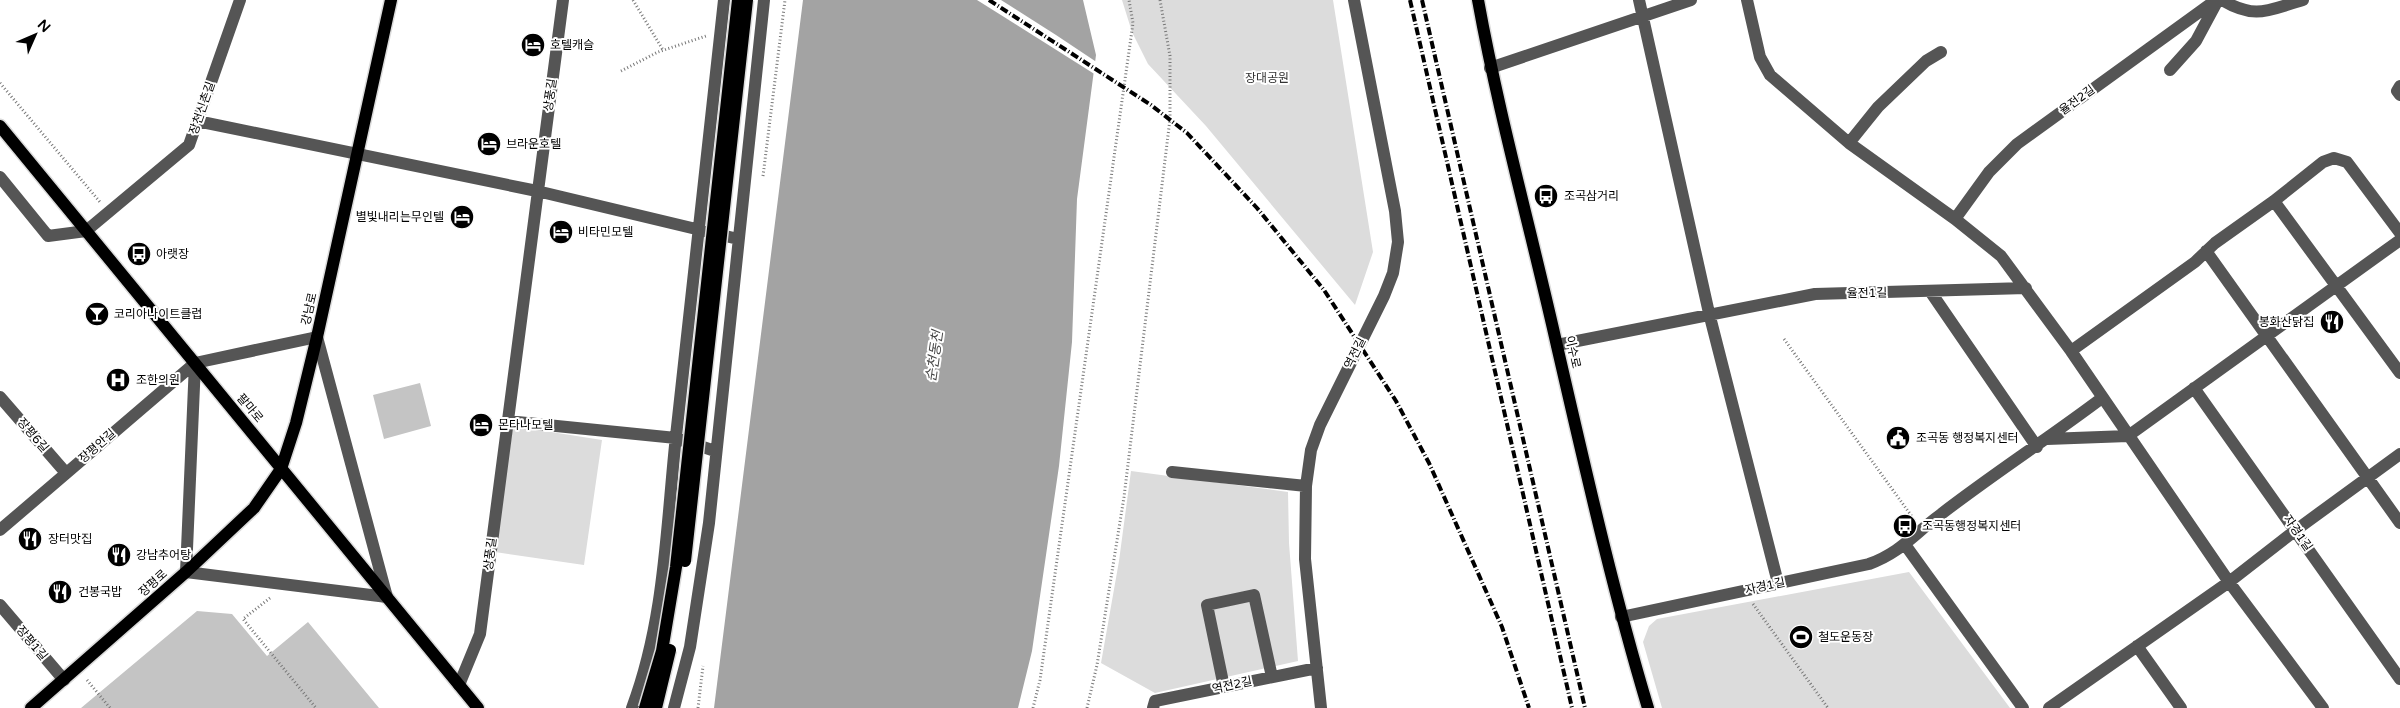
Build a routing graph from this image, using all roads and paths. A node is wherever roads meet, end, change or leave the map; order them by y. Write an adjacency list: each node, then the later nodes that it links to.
1 (240, 0): 27 (street, 장천신촌길)
2 (390, 0): 30 (main road, 강남로)
3 (563, 0): 32 (street, 상풍길)
4 (633, 0): 21 (path)
5 (724, 0): 20 (street)
6 (738, 0): 94 (main road, bridge)
7 (747, 0): 95 (main road, bridge)
8 (764, 0): 39 (street)
9 (1129, 0): 97 (path)
10 (1160, 0): 98 (path)
11 (1354, 0): 67 (street, 역전길)
12 (1478, 0): 23 (main road, 이수로)
13 (1639, 0): 19 (street)
14 (1691, 0): 19 (street)
15 (1746, 0): 29 (street)
16 (2217, 0): 24 (street); 35 (street, 율전2길)
17 (2222, 0): 18 (street)
18 (2303, 0)
19 (1643, 16): 23 (street); 45 (street)
20 (721, 34): 21 (path); 36 (street)
21 (663, 50): 25 (path)
22 (1942, 52): 29 (street)
23 (1490, 68): 49 (main road, 이수로)
24 (2170, 70)
25 (621, 71)
26 (0, 83): 34 (path)
27 (197, 121): 30 (street); 34 (street, 장천신촌길)
28 (0, 126): 37 (main road, 팔마로)
29 (1849, 143): 35 (street)
30 (358, 155): 32 (street); 46 (main road, 강남로)
31 (0, 177): 37 (street)
32 (537, 191): 36 (street); 56 (street, 상풍길)
33 (2274, 201): 38 (street); 41 (street); 42 (street)
34 (108, 212): 37 (street, 장천신촌길)
35 (1955, 219): 43 (street)
36 (700, 230): 39 (street); 58 (street)
37 (86, 231): 51 (main road, 팔마로)
38 (2400, 233)
39 (738, 238): 61 (street)
40 (2400, 240): 42 (street)
41 (2206, 251): 47 (street); 50 (street)
42 (2336, 286): 47 (street); 52 (street)
43 (2026, 288): 44 (street, 율전1길); 50 (street)
44 (1930, 291): 45 (street, 율전1길); 60 (street)
45 (1709, 313): 49 (street, 율전1길); 75 (street)
46 (317, 337): 51 (street); 63 (main road, 강남로); 78 (street)
47 (2266, 337): 53 (street); 66 (street)
48 (1784, 339): 71 (path)
49 (1557, 345): 80 (main road, 이수로)
50 (2071, 351): 55 (street)
51 (194, 363): 63 (main road, 팔마로); 65 (street, 장평안길); 73 (street)
52 (2400, 373)
53 (2194, 388): 57 (street); 70 (street, 자경1길)
54 (0, 397): 65 (street, 장평6길)
55 (2102, 398): 57 (street); 59 (street, 자경1길)
56 (507, 421): 58 (street); 87 (street, 상풍길)
57 (2128, 436): 59 (street); 74 (street)
58 (676, 438): 61 (street); 93 (street)
59 (2047, 439): 60 (street, 자경1길)
60 (2037, 447): 71 (street, 자경1길)
61 (715, 452): 96 (street)
62 (2400, 454): 66 (street)
63 (281, 469): 73 (main road, 장평로); 78 (main road, 팔마로)
64 (1172, 472): 67 (street)
65 (66, 473): 69 (street, 장평안길)
66 (2368, 477): 68 (street); 70 (street)
67 (1306, 486): 82 (street, 역전길)
68 (2400, 523)
69 (0, 530)
70 (2296, 530): 74 (street); 85 (street, 자경1길)
71 (1922, 531): 72 (street, 자경1길)
72 (1906, 546): 75 (street, 자경1길); 103 (street)
73 (186, 572): 78 (street); 83 (main road, 장평로)
74 (2229, 582): 81 (street); 106 (street)
75 (1778, 583): 76 (street, 자경1길)
76 (1745, 590): 80 (street, 자경1길); 102 (path)
77 (271, 597): 91 (path)
78 (387, 597): 87 (main road, 팔마로)
79 (0, 605): 86 (street, 장평1길)
80 (1621, 617): 101 (main road, 이수로)
81 (2137, 646): 104 (street); 105 (street)
82 (1317, 668): 84 (street, 역전2길); 100 (street, 역전길)
83 (78, 669): 86 (main road, 장평로); 90 (path)
84 (1272, 677): 88 (street, 역전2길); 88 (street)
85 (2400, 679)
86 (64, 680): 89 (main road, 장평로)
87 (459, 685): 92 (main road, 팔마로)
88 (1224, 687): 99 (street, 역전2길)
89 (31, 708)
90 (110, 708)
91 (316, 708)
92 (478, 708)
93 (632, 708)
94 (645, 708)
95 (656, 708)
96 (674, 708)
97 (1033, 708)
98 (1087, 708)
99 (1153, 708)
100 (1321, 708)
101 (1648, 708)
102 (1828, 708)
103 (2023, 708)
104 (2049, 708)
105 (2181, 708)
106 (2323, 708)

